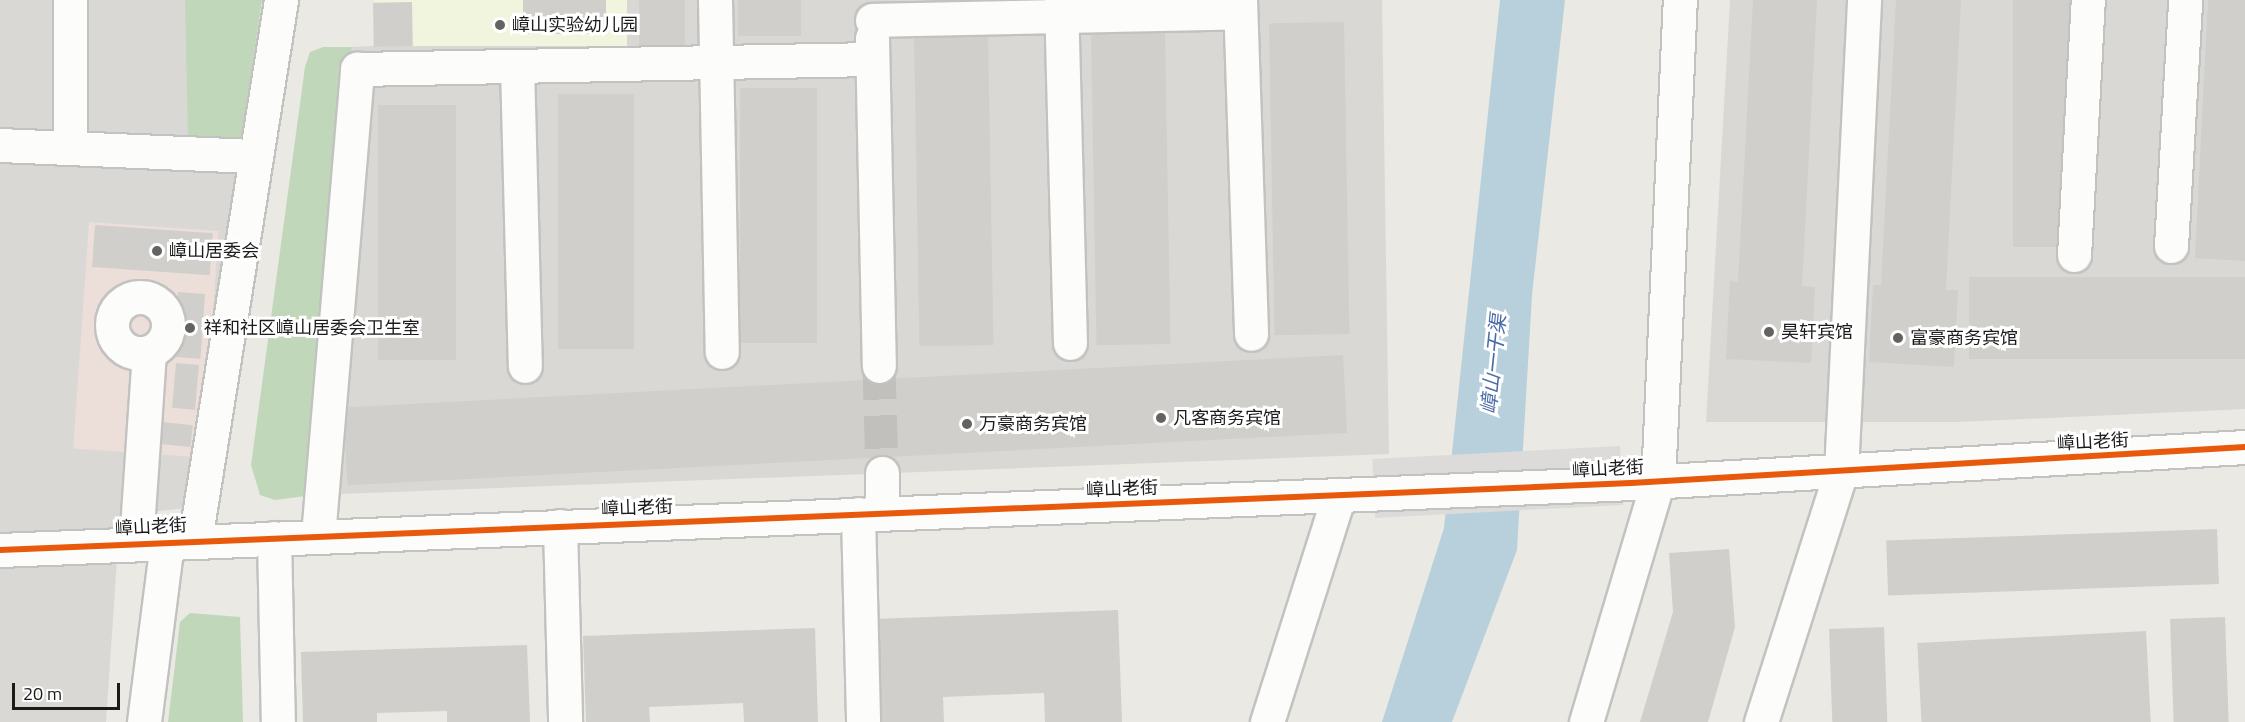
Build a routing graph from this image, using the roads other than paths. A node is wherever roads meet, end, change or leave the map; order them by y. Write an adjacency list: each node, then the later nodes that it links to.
1 (70, 0): 15 (street)
2 (281, 0): 16 (street)
3 (715, 0): 12 (street)
4 (1680, 0): 28 (street)
5 (1864, 0): 26 (street)
6 (2088, 0): 18 (street)
7 (2185, 0): 17 (street)
8 (1240, 6): 9 (street); 19 (street)
9 (1061, 8): 10 (street); 20 (street)
10 (871, 10): 11 (street)
11 (872, 59): 12 (street); 24 (street)
12 (717, 62): 13 (street); 22 (street)
13 (517, 66): 23 (street); 32 (street)
14 (0, 146): 15 (street)
15 (70, 146): 16 (street)
16 (256, 156): 34 (street)
17 (2171, 246)
18 (2074, 255)
19 (1251, 334)
20 (1071, 343)
21 (149, 352): 34 (street)
22 (722, 352)
23 (525, 366)
24 (879, 366)
25 (2245, 447): 26 (street, 嶂山老街)
26 (1841, 471): 28 (street, 嶂山老街); 42 (street)
27 (882, 473): 30 (street)
28 (1644, 482): 29 (street, 嶂山老街); 41 (street)
29 (1339, 495): 30 (street, 嶂山老街); 40 (street)
30 (870, 514): 31 (street, 嶂山老街); 39 (street)
31 (560, 526): 32 (street, 嶂山老街); 38 (street)
32 (318, 536): 33 (street, 嶂山老街)
33 (274, 538): 34 (street, 嶂山老街); 37 (street)
34 (166, 542): 35 (street, 嶂山老街); 36 (street)
35 (0, 550)
36 (144, 722)
37 (278, 722)
38 (565, 722)
39 (864, 722)
40 (1267, 722)
41 (1586, 722)
42 (1761, 722)

